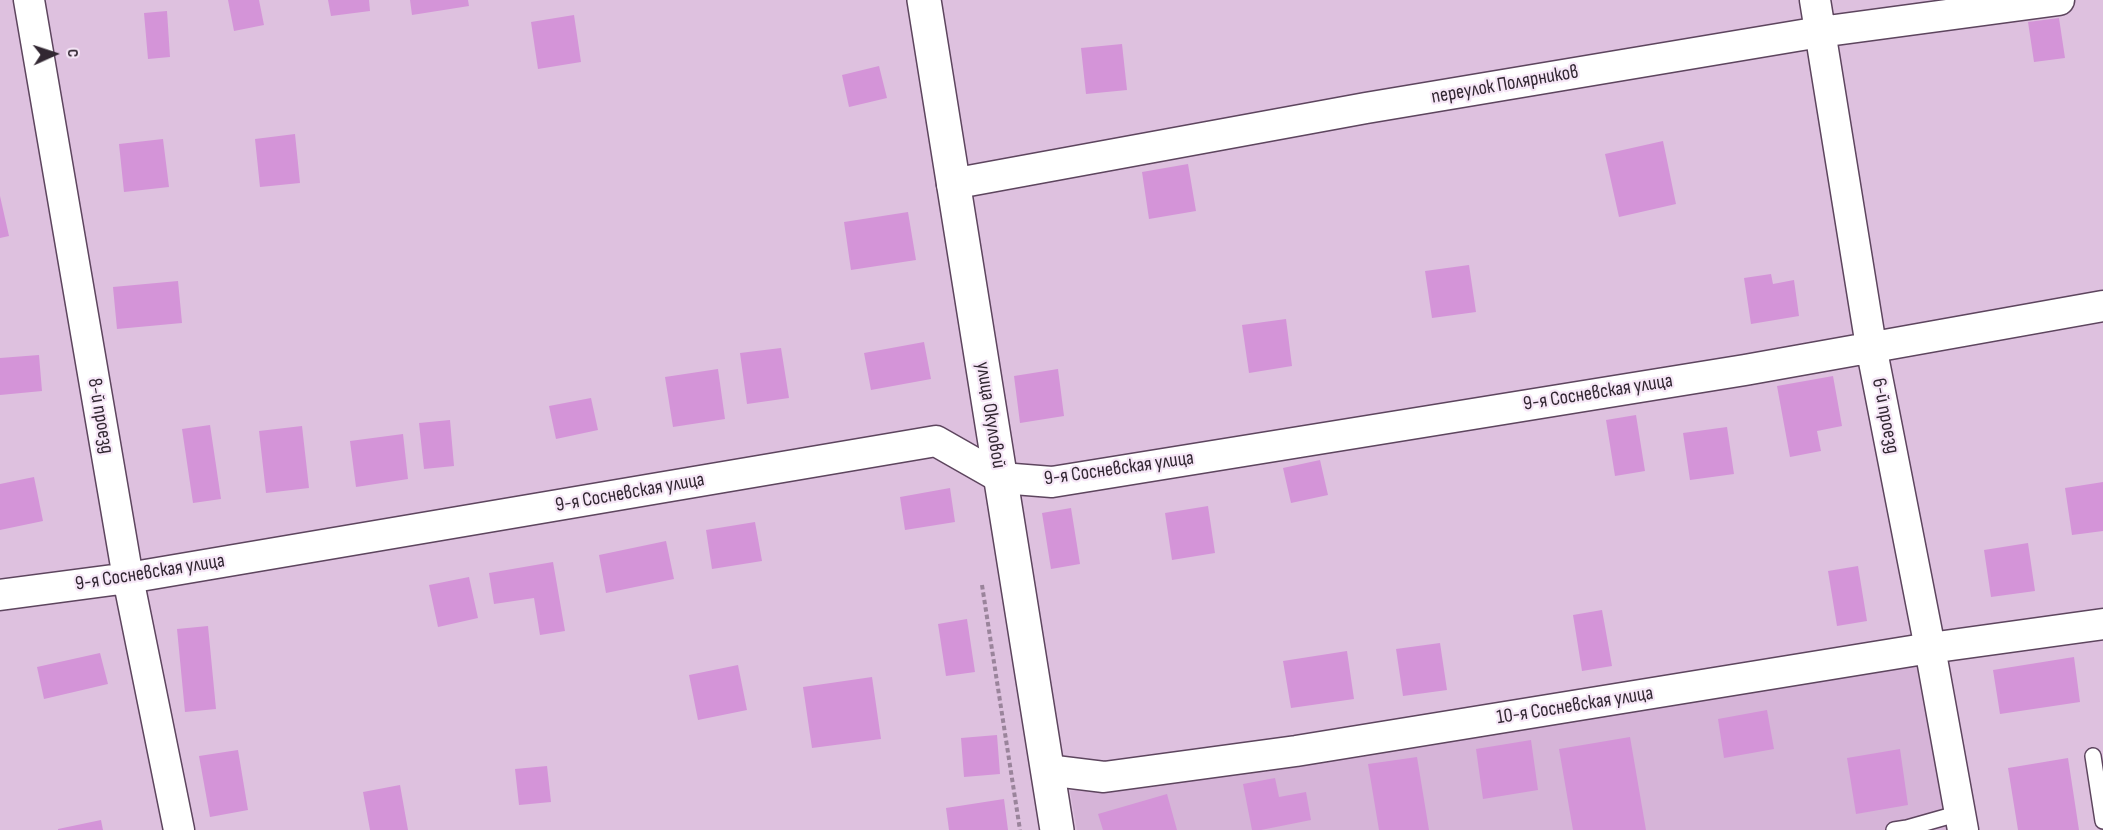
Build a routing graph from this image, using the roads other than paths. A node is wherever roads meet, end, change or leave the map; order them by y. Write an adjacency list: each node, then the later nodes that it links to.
1 (29, 0): 10 (street, 8-й проезд)
2 (924, 0): 6 (street, улица Окуловой)
3 (1815, 0): 5 (street, 6-й проезд)
4 (2059, 0): 5 (street, переулок Полярников)
5 (1820, 32): 6 (street, переулок Полярников); 8 (street, 6-й проезд)
6 (952, 184): 9 (street, улица Окуловой)
7 (2103, 306): 8 (street, 9-я Сосневская улица)
8 (1871, 346): 9 (street, 9-я Сосневская улица); 13 (street, 6-й проезд)
9 (1001, 478): 10 (street, 9-я Сосневская улица); 15 (street, улица Окуловой)
10 (128, 578): 11 (street, 9-я Сосневская улица); 18 (street, 8-й проезд)
11 (0, 595)
12 (2103, 624): 13 (street, 10-я Сосневская улица)
13 (1930, 648): 15 (street, 10-я Сосневская улица); 16 (street, 6-й проезд)
14 (2093, 756): 17 (lane)
15 (1047, 770): 19 (street, улица Окуловой)
16 (1961, 821): 20 (lane)
17 (2103, 821)
18 (180, 830)
19 (1057, 830)
20 (1894, 830)

